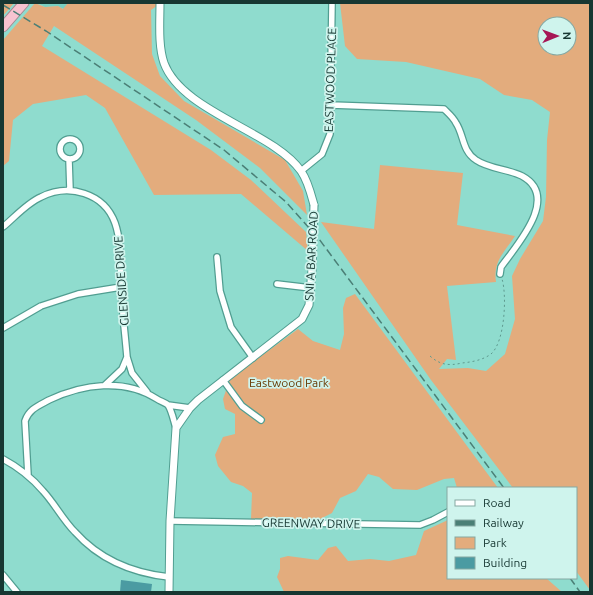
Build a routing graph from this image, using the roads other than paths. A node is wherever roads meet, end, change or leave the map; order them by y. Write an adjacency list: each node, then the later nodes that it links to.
1 (24, 3): 4 (highway)
2 (160, 3): 7 (street, SNI A BAR ROAD)
3 (332, 3): 5 (street, EASTWOOD PLACE)
4 (3, 27)
5 (331, 105): 7 (street, EASTWOOD PLACE); 11 (street)
6 (69, 160): 8 (street)
7 (301, 171): 14 (street, SNI A BAR ROAD, bridge)
8 (70, 190): 9 (street, GLENSIDE DRIVE); 13 (street, GLENSIDE DRIVE)
9 (3, 227)
10 (218, 257): 17 (street)
11 (500, 274)
12 (277, 284): 14 (street)
13 (121, 287): 15 (street); 16 (street, GLENSIDE DRIVE)
14 (311, 288): 17 (street, SNI A BAR ROAD)
15 (3, 328)
16 (127, 357): 19 (street); 20 (street, GLENSIDE DRIVE)
17 (253, 358): 18 (street, SNI A BAR ROAD)
18 (222, 380): 22 (street, SNI A BAR ROAD); 23 (street)
19 (105, 385): 20 (street); 26 (street)
20 (147, 392): 21 (street)
21 (168, 405): 22 (street); 24 (street)
22 (190, 408): 24 (street, SNI A BAR ROAD)
23 (261, 420)
24 (176, 428): 28 (street)
25 (3, 459): 26 (street)
26 (28, 475): 30 (street)
27 (447, 513): 28 (street, GREENWAY DRIVE)
28 (170, 521): 30 (street)
29 (3, 575): 31 (street)
30 (168, 577): 32 (street)
31 (17, 592)
32 (169, 592)

